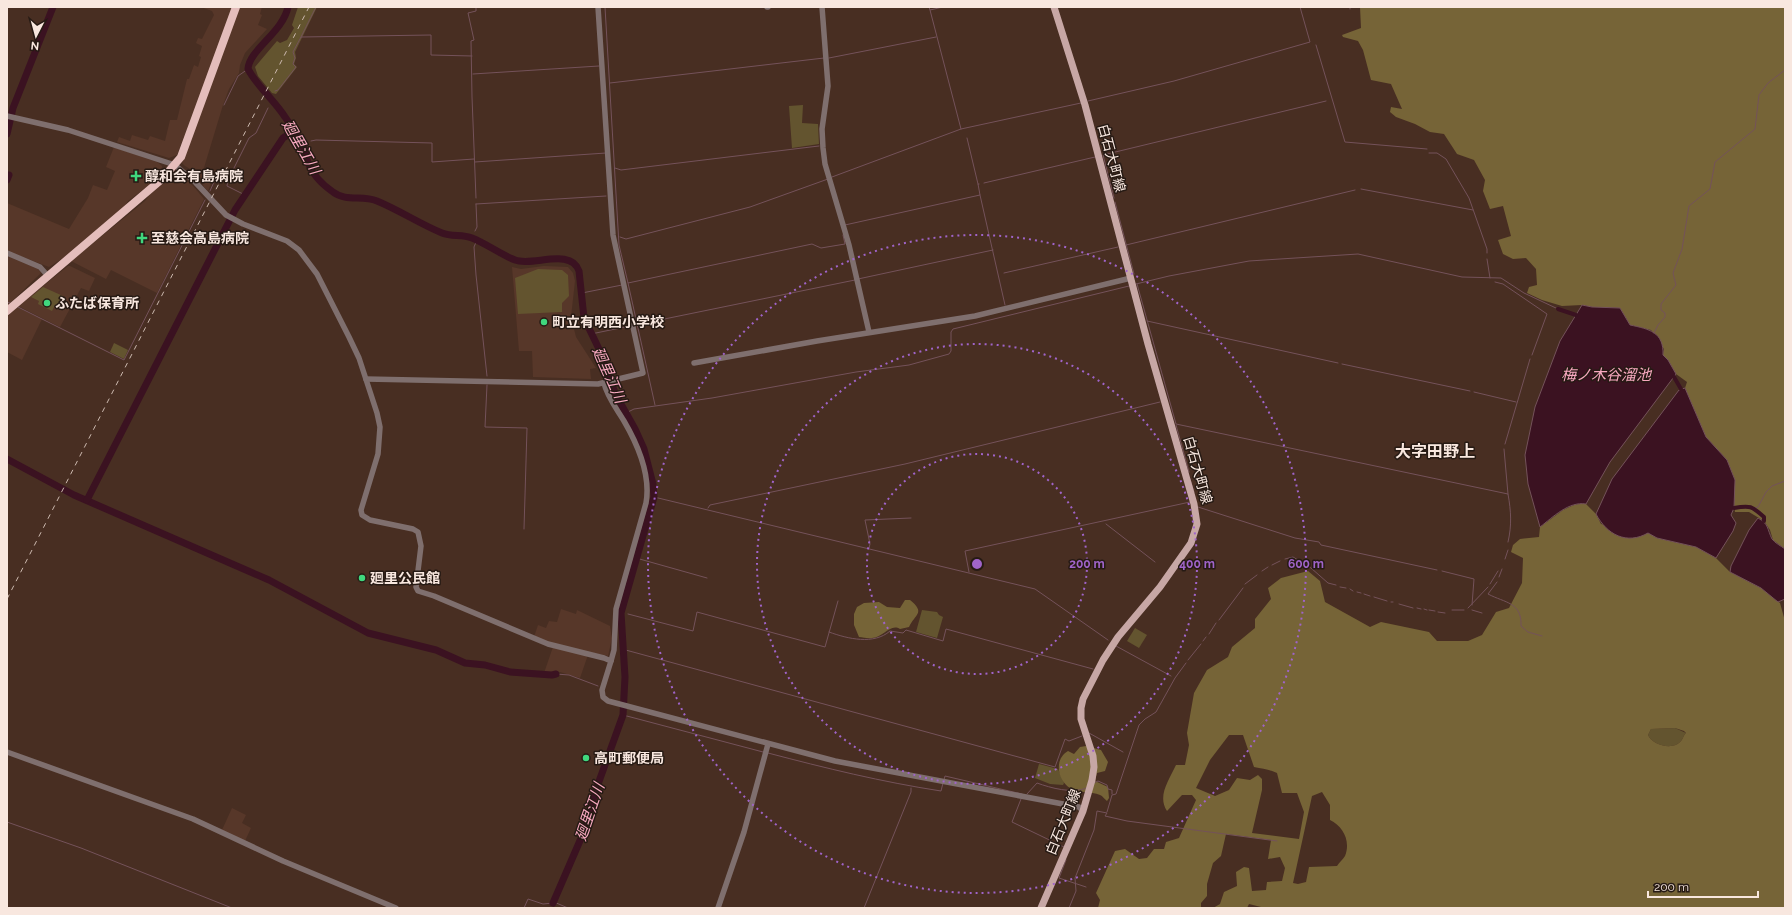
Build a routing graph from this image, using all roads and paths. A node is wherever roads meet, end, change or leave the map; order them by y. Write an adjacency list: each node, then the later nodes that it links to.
1 (236, 7): 6 (highway)
2 (598, 7): 14 (street)
3 (822, 7): 11 (street)
4 (1054, 7): 9 (main road, 白石大町線)
5 (10, 117): 6 (street)
6 (175, 165): 8 (highway); 13 (street)
7 (7, 253): 8 (street)
8 (48, 276): 10 (highway)
9 (1131, 279): 11 (street); 18 (main road, 白石大町線)
10 (7, 311)
11 (869, 332): 12 (street)
12 (694, 363)
13 (366, 379): 14 (street); 15 (street)
14 (605, 383): 15 (street)
15 (611, 661): 16 (street)
16 (767, 750): 18 (street); 20 (street)
17 (7, 752): 19 (street)
18 (1083, 811): 21 (main road, 白石大町線)
19 (396, 908)
20 (718, 908)
21 (1041, 908)

